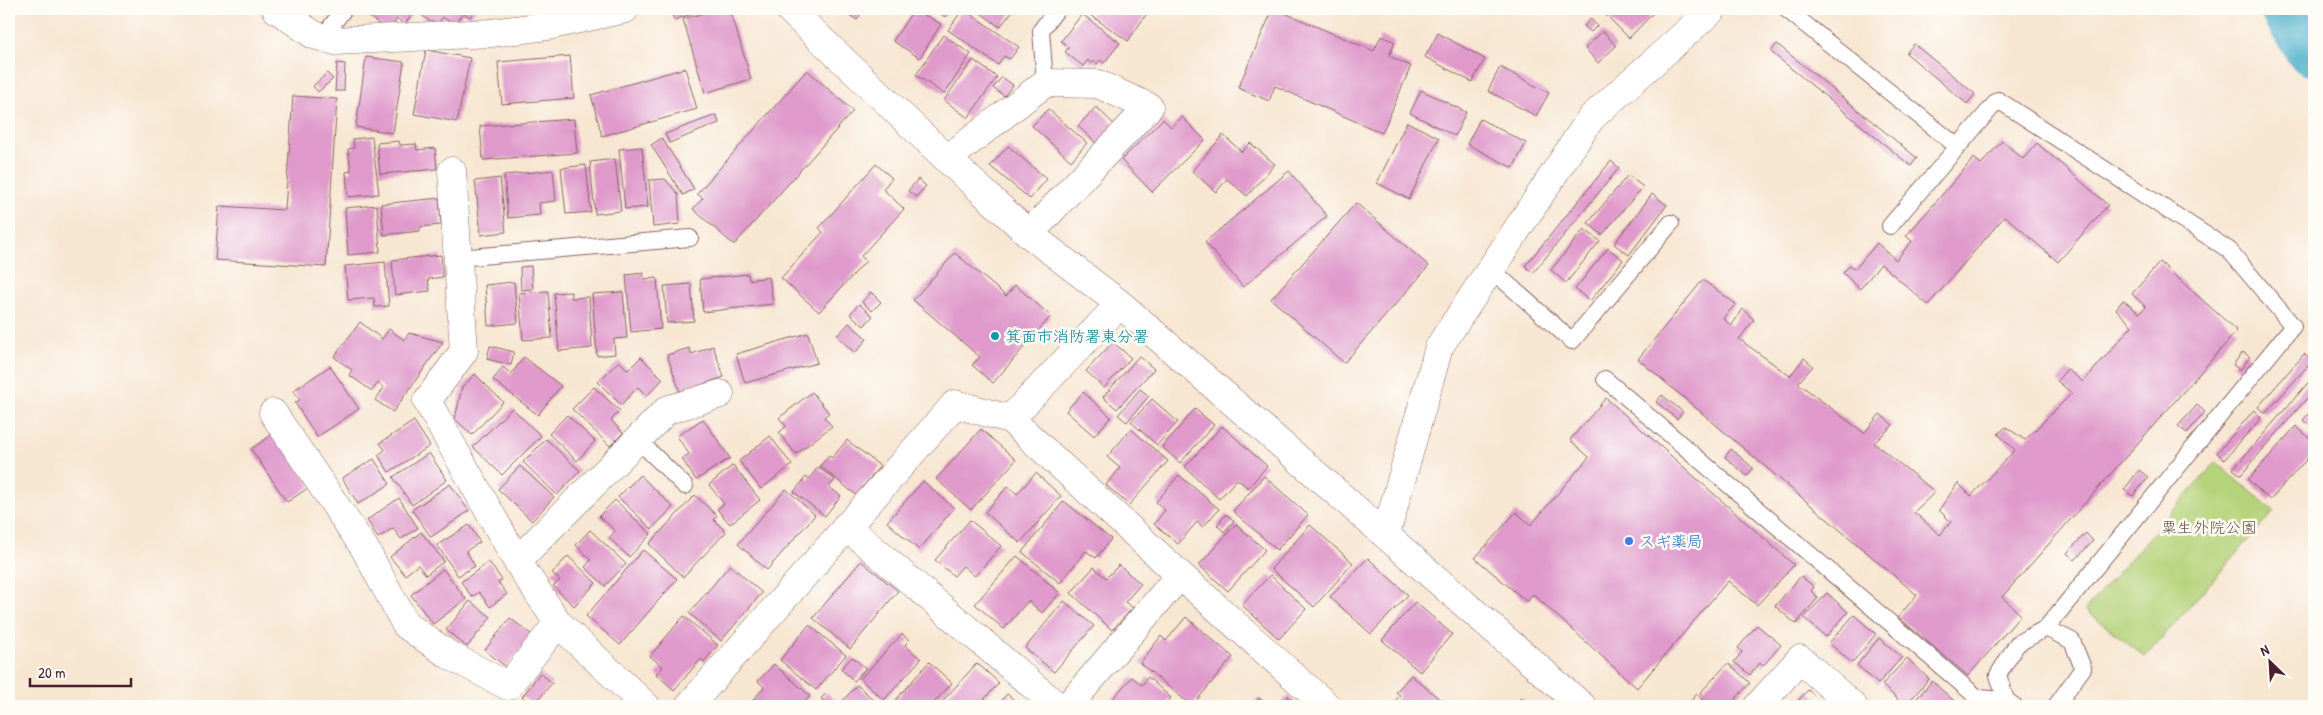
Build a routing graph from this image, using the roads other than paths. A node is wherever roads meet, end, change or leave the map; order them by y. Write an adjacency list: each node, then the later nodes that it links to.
1 (276, 9): 8 (street)
2 (344, 9): 8 (lane)
3 (625, 9): 8 (street)
4 (789, 9): 11 (street)
5 (1057, 9): 9 (lane)
6 (1713, 9): 18 (street)
7 (1786, 9): 10 (lane)
8 (323, 37)
9 (1044, 83): 11 (street); 15 (street)
10 (1958, 147): 14 (lane); 31 (lane)
11 (947, 159): 15 (street)
12 (452, 170): 17 (street)
13 (1671, 223): 18 (lane)
14 (1890, 226)
15 (1030, 234): 19 (street)
16 (690, 238): 17 (lane)
17 (458, 258): 28 (street)
18 (1492, 270): 27 (street)
19 (1120, 304): 23 (street); 27 (street)
20 (1605, 379): 32 (lane)
21 (720, 394): 24 (street)
22 (273, 413): 30 (street)
23 (1010, 419): 26 (street); 29 (street)
24 (638, 440): 25 (lane); 28 (street)
25 (685, 486)
26 (846, 526): 34 (street); 35 (street)
27 (1386, 534): 38 (street)
28 (517, 561): 30 (street)
29 (1180, 575): 36 (street); 37 (street)
30 (558, 623): 33 (street)
31 (2046, 628): 32 (lane); 41 (lane)
32 (2010, 703)
33 (646, 706)
34 (689, 706)
35 (1057, 706)
36 (1068, 706)
37 (1327, 706)
38 (1582, 706)
39 (1758, 706): 40 (street)
40 (1853, 706)
41 (2056, 706)

